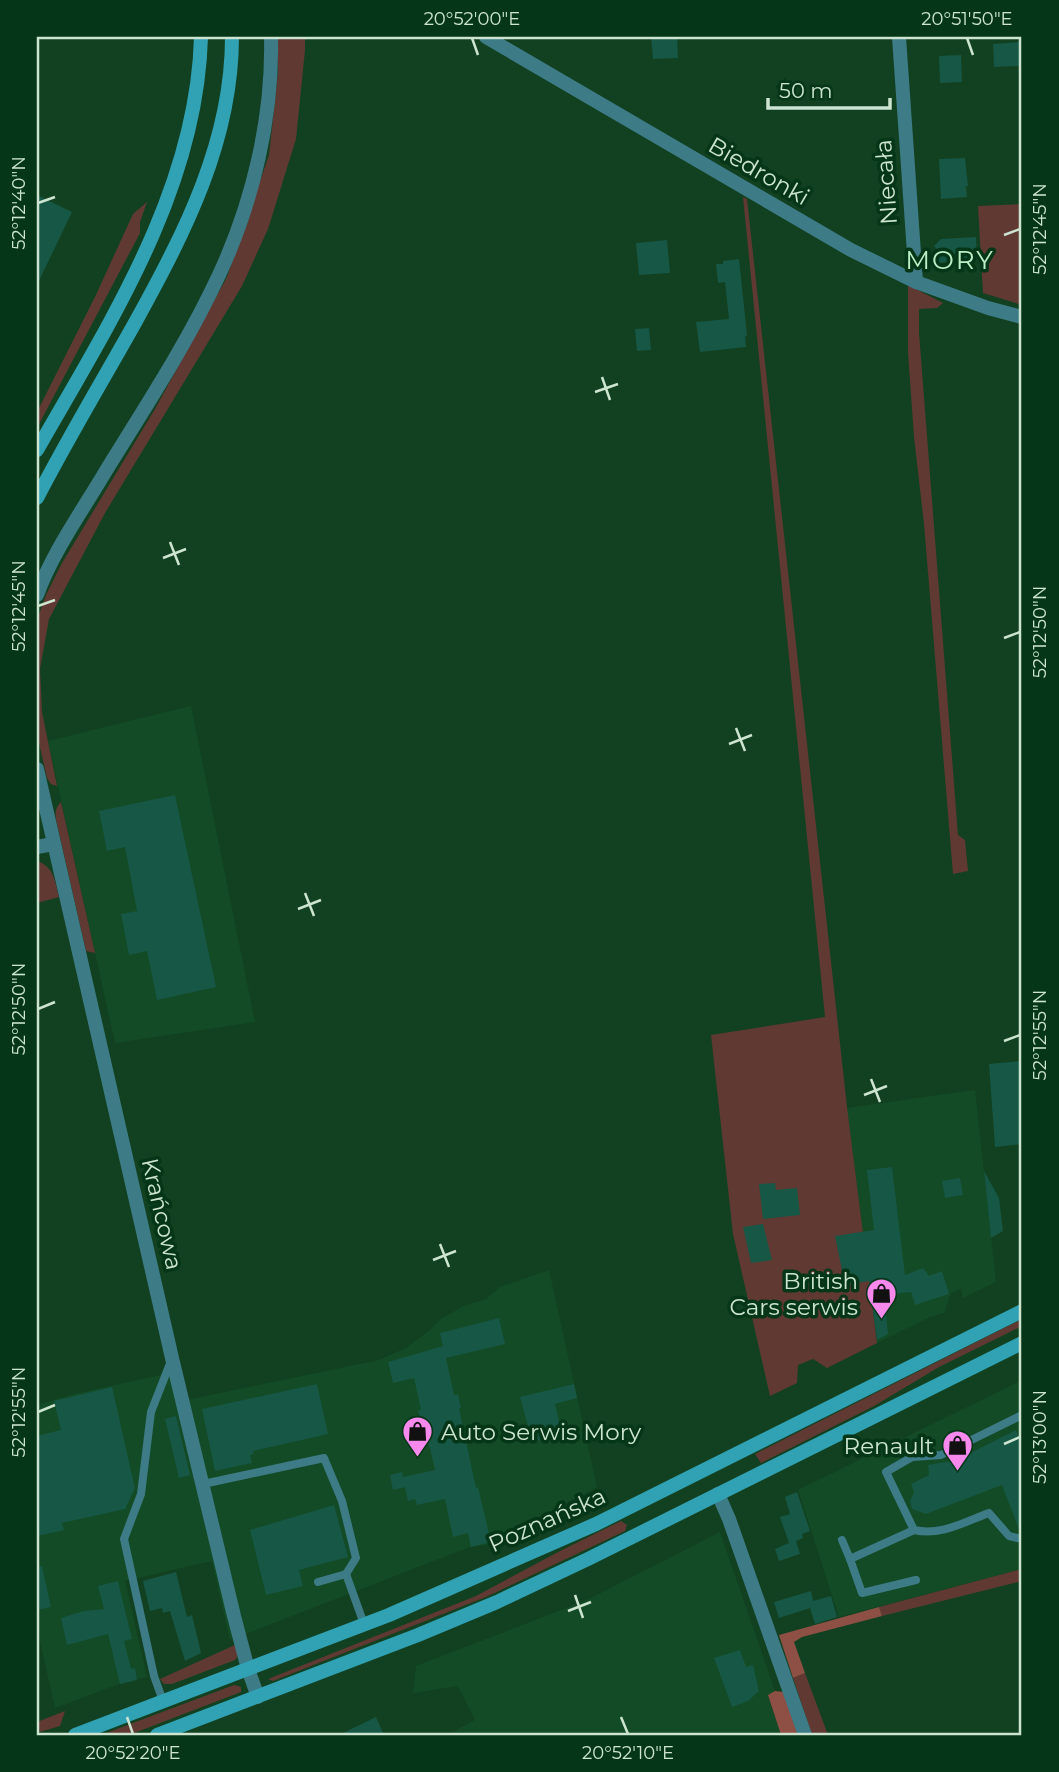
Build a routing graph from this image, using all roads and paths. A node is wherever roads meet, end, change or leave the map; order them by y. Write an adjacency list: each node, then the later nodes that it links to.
1 (201, 37): 8 (main road)
2 (232, 37): 9 (main road)
3 (271, 37): 10 (street)
4 (486, 37): 6 (street, Biedronki)
5 (899, 37): 6 (street, Niecała)
6 (916, 282): 7 (street, Biedronki)
7 (1022, 317)
8 (37, 450)
9 (37, 498)
10 (37, 595)
11 (37, 769): 12 (street, Krańcowa)
12 (53, 844): 13 (street); 16 (street, Krańcowa)
13 (37, 847)
14 (1022, 1311): 27 (main road, Poznańska)
15 (1022, 1343): 19 (main road)
16 (173, 1358): 18 (street, Krańcowa); 30 (lane)
17 (1022, 1415): 20 (lane)
18 (203, 1484): 24 (lane); 28 (street, Krańcowa)
19 (718, 1494): 29 (main road); 33 (street)
20 (914, 1530): 21 (lane); 23 (lane)
21 (1022, 1539)
22 (842, 1540): 23 (lane)
23 (850, 1559): 25 (lane)
24 (346, 1574): 26 (lane); 27 (lane)
25 (916, 1580)
26 (318, 1582)
27 (364, 1624): 28 (main road, Poznańska)
28 (248, 1669): 29 (street, Krańcowa); 30 (main road, Poznańska)
29 (258, 1697): 32 (main road)
30 (163, 1702): 31 (main road, Poznańska)
31 (75, 1735)
32 (157, 1735)
33 (805, 1735)

